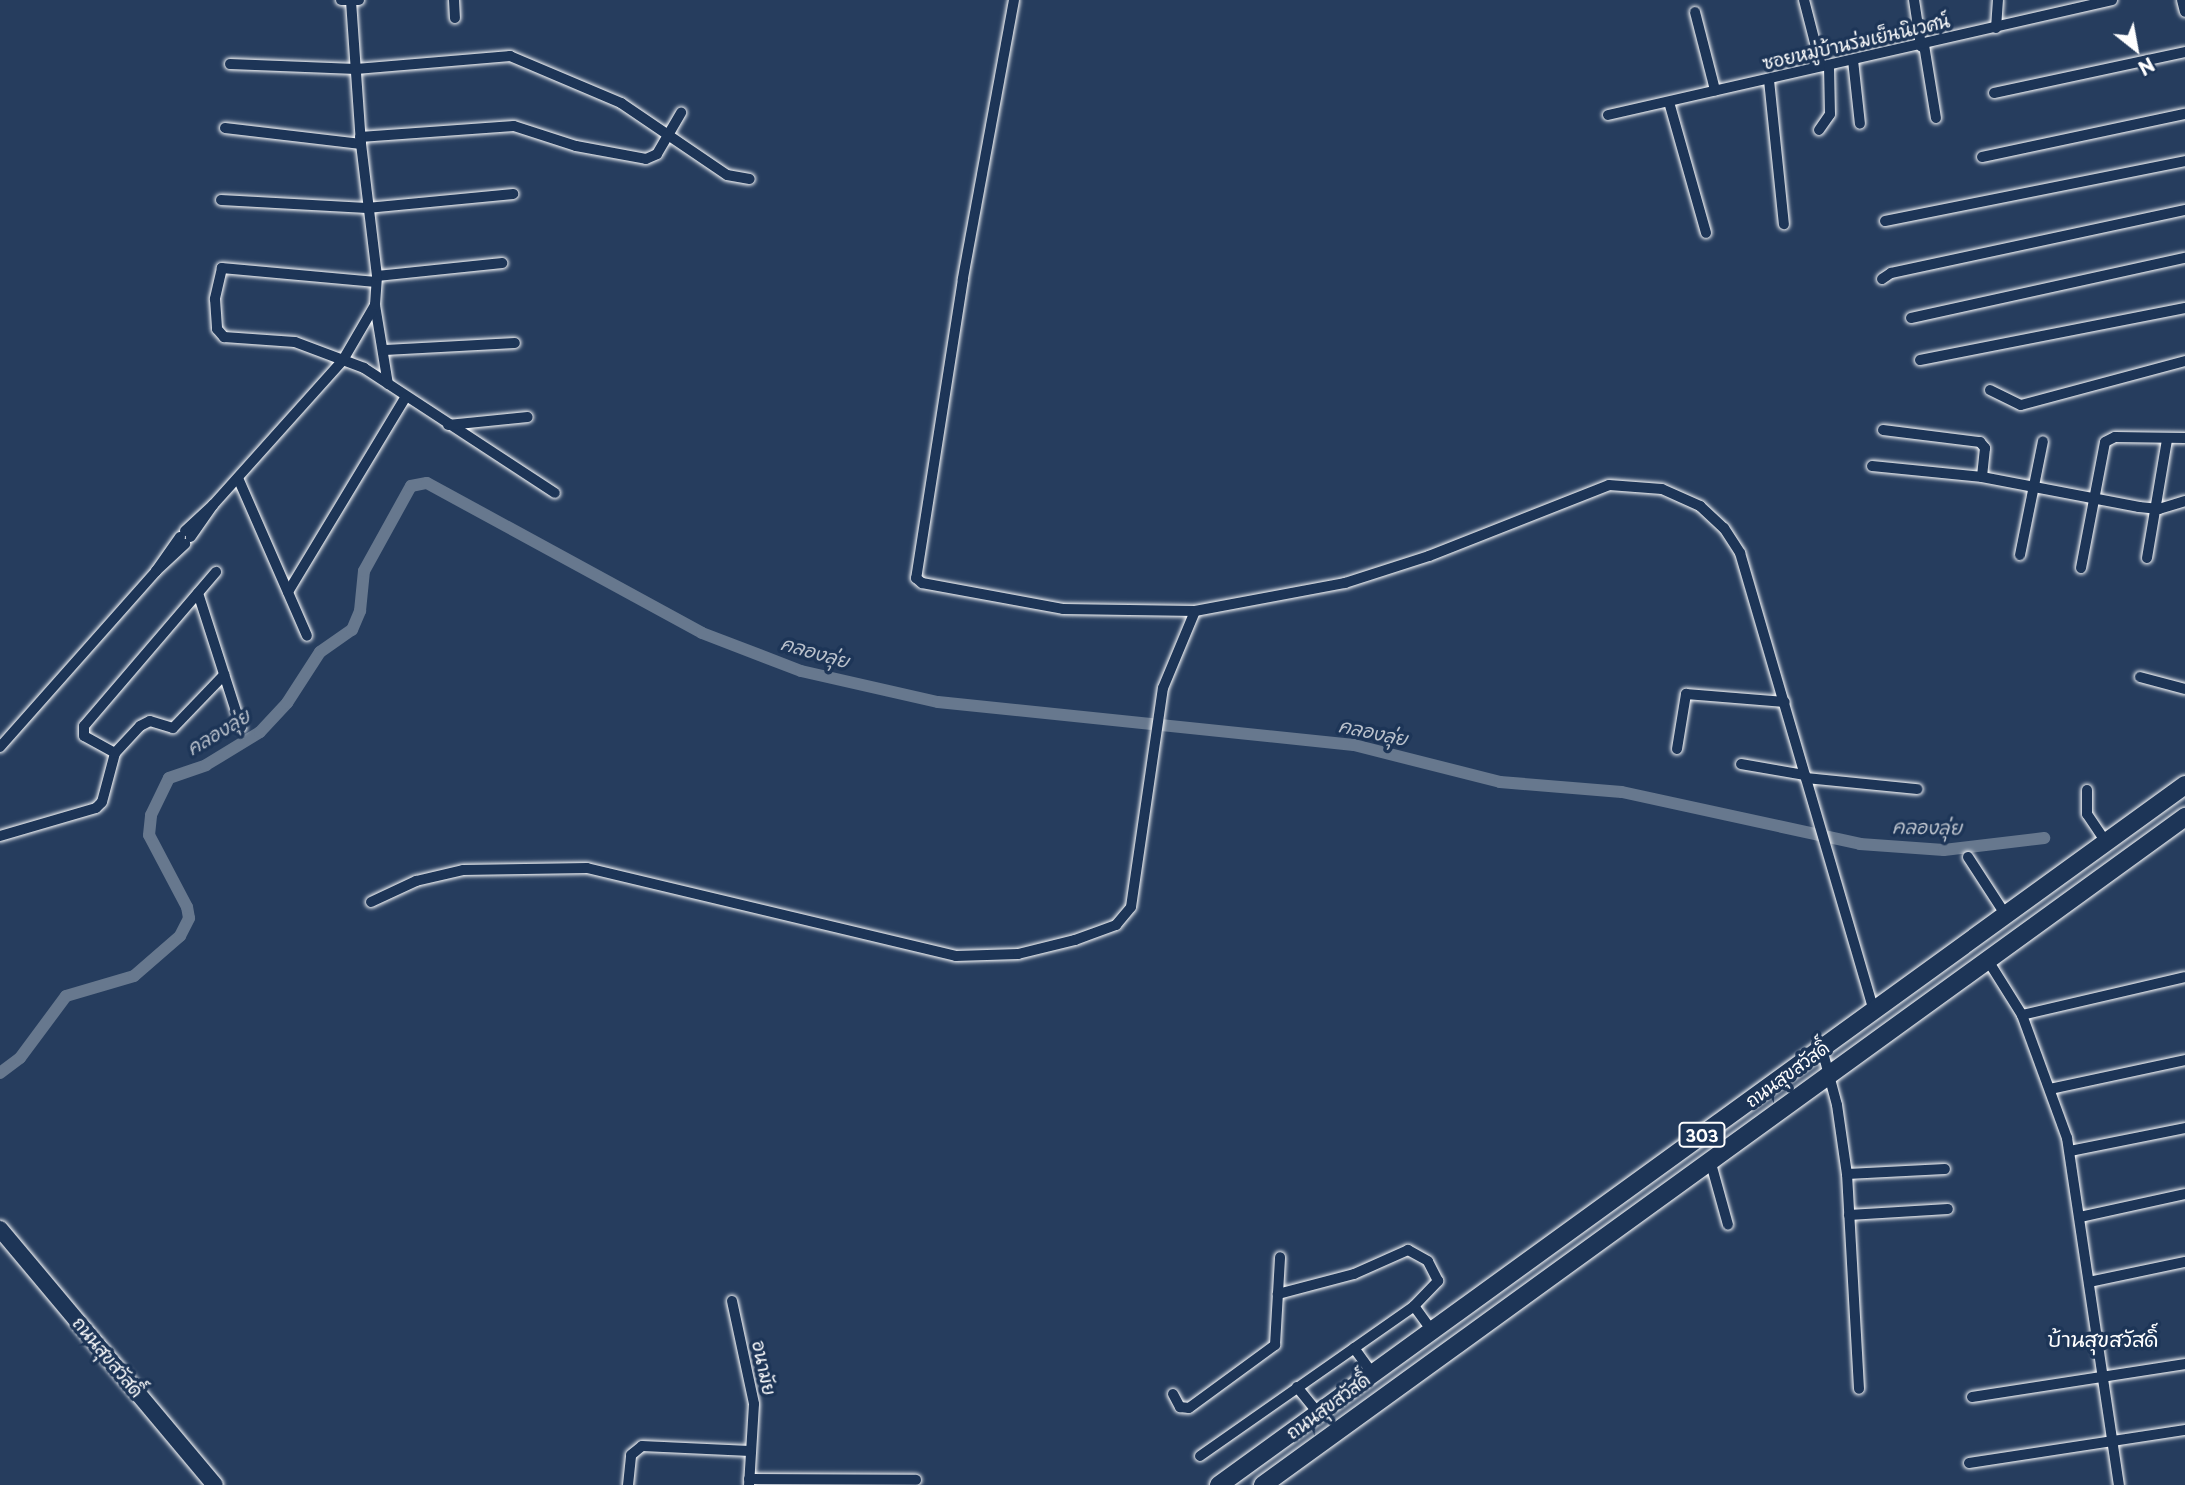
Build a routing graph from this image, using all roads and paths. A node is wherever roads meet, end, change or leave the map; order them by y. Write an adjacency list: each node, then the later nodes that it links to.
1 (341, 0): 2 (street)
2 (351, 0): 3 (street); 20 (street)
3 (359, 0)
4 (454, 0): 13 (street)
5 (1014, 0): 79 (street)
6 (1804, 0): 19 (street)
7 (1914, 0): 15 (street)
8 (1998, 0): 14 (street)
9 (2112, 0): 14 (street, ซอยหมู่บ้านร่มเย็นนิเวศน์)
10 (2182, 0): 12 (street)
11 (1695, 12): 22 (street)
12 (2185, 12)
13 (455, 18)
14 (1996, 28): 15 (street, ซอยหมู่บ้านร่มเย็นนิเวศน์)
15 (1923, 45): 17 (street, ซอยหมู่บ้านร่มเย็นนิเวศน์); 28 (street)
16 (2185, 52): 23 (street)
17 (1853, 60): 19 (street, ซอยหมู่บ้านร่มเย็นนิเวศน์); 29 (street)
18 (230, 64): 20 (street)
19 (1825, 66): 21 (street, ซอยหมู่บ้านร่มเย็นนิเวศน์); 31 (street)
20 (356, 69): 32 (street); 33 (street)
21 (1769, 80): 22 (street, ซอยหมู่บ้านร่มเย็นนิเวศน์); 42 (street)
22 (1715, 90): 24 (street, ซอยหมู่บ้านร่มเย็นนิเวศน์)
23 (1993, 93)
24 (1669, 102): 27 (street, ซอยหมู่บ้านร่มเย็นนิเวศน์); 43 (street)
25 (681, 113): 32 (street)
26 (2185, 114): 34 (street)
27 (1608, 115)
28 (1936, 118)
29 (1860, 124)
30 (225, 128): 33 (street)
31 (1819, 130)
32 (670, 133): 33 (street); 36 (street)
33 (360, 141): 39 (street)
34 (1982, 157)
35 (2185, 161): 41 (street)
36 (750, 179)
37 (513, 194): 39 (street)
38 (221, 200): 39 (street)
39 (367, 208): 46 (street)
40 (2185, 210): 47 (street)
41 (1885, 222)
42 (1784, 224)
43 (1706, 233)
44 (2185, 258): 50 (street)
45 (502, 264): 46 (street)
46 (376, 279): 48 (street); 53 (street)
47 (1882, 279)
48 (375, 306): 52 (street); 53 (street)
49 (2185, 308): 54 (street)
50 (1911, 318)
51 (515, 343): 52 (street)
52 (385, 350): 56 (street)
53 (343, 360): 56 (street); 67 (street)
54 (1920, 360)
55 (2185, 361): 57 (street)
56 (388, 384): 58 (street)
57 (1990, 390)
58 (405, 398): 60 (street); 77 (street)
59 (528, 417): 60 (street)
60 (447, 425): 69 (street)
61 (1883, 430): 66 (street)
62 (2185, 438): 63 (street)
63 (2167, 440): 70 (street); 72 (street)
64 (2043, 441): 68 (street)
65 (1872, 466): 66 (street)
66 (1982, 477): 68 (street)
67 (238, 478): 77 (street); 86 (street)
68 (2033, 487): 70 (street); 73 (street)
69 (555, 493)
70 (2095, 498): 72 (street); 75 (street)
71 (2185, 501): 72 (street)
72 (2159, 509): 74 (street)
73 (2020, 555)
74 (2147, 558)
75 (2081, 568)
76 (216, 572): 78 (street)
77 (288, 592): 80 (street)
78 (198, 593): 81 (street); 88 (street)
79 (1195, 611): 84 (street); 98 (street)
80 (307, 636)
81 (224, 675): 85 (street); 88 (street)
82 (2140, 677): 83 (street)
83 (2185, 689)
84 (1785, 702): 87 (street); 90 (street)
85 (241, 727)
86 (0, 747)
87 (1677, 749)
88 (115, 753): 95 (street)
89 (1741, 764): 90 (street)
90 (1806, 776): 92 (street); 102 (street)
91 (2185, 785): 96 (main road, ถนนสุขสวัสดิ์ / 303)
92 (1917, 789)
93 (2087, 790): 96 (street)
94 (2185, 817): 100 (main road, ถนนสุขสวัสดิ์ / 303)
95 (0, 836)
96 (2106, 842): 99 (main road, ถนนสุขสวัสดิ์ / 303)
97 (1968, 857): 99 (street)
98 (370, 902)
99 (2005, 914): 102 (main road, ถนนสุขสวัสดิ์ / 303)
100 (1987, 959): 103 (street); 106 (main road, ถนนสุขสวัสดิ์ / 303)
101 (2185, 977): 103 (street)
102 (1874, 1010): 104 (main road, ถนนสุขสวัสดิ์ / 303)
103 (2022, 1015): 107 (street)
104 (1822, 1049): 106 (street); 125 (main road, ถนนสุขสวัสดิ์ / 303)
105 (2185, 1060): 107 (street)
106 (1830, 1072): 110 (main road, ถนนสุขสวัสดิ์ / 303); 112 (street)
107 (2050, 1089): 109 (street)
108 (2185, 1128): 109 (street)
109 (2070, 1151): 116 (street)
110 (1710, 1160): 117 (street); 145 (main road, ถนนสุขสวัสดิ์ / 303)
111 (1945, 1169): 112 (street)
112 (1847, 1174): 115 (street)
113 (2185, 1194): 116 (street)
114 (1948, 1209): 115 (street)
115 (1849, 1215): 131 (street)
116 (2080, 1217): 121 (street)
117 (1728, 1225)
118 (0, 1229): 142 (main road, ถนนสุขสวัสดิ์)
119 (1280, 1257): 122 (street)
120 (2185, 1262): 121 (street)
121 (2089, 1282): 129 (street)
122 (1278, 1294): 124 (street); 132 (street)
123 (732, 1300): 137 (street, อนามัย)
124 (1414, 1306): 125 (street); 126 (street)
125 (1432, 1331): 128 (main road, ถนนสุขสวัสดิ์ / 303)
126 (1354, 1348): 128 (street); 130 (street)
127 (2185, 1364): 129 (street)
128 (1373, 1374): 134 (main road, ถนนสุขสวัสดิ์ / 303)
129 (2103, 1376): 133 (street); 136 (street)
130 (1297, 1387): 134 (street); 138 (street)
131 (1860, 1389)
132 (1173, 1394)
133 (1972, 1397)
134 (1318, 1413): 144 (main road, ถนนสุขสวัสดิ์ / 303)
135 (2185, 1430): 136 (street)
136 (2112, 1439): 139 (street); 146 (street)
137 (750, 1451): 141 (street, อนามัย); 143 (street)
138 (1200, 1456)
139 (1969, 1462)
140 (916, 1480): 141 (street)
141 (749, 1482)
142 (215, 1485)
143 (628, 1485)
144 (1219, 1485)
145 (1263, 1485)
146 (2119, 1485)

